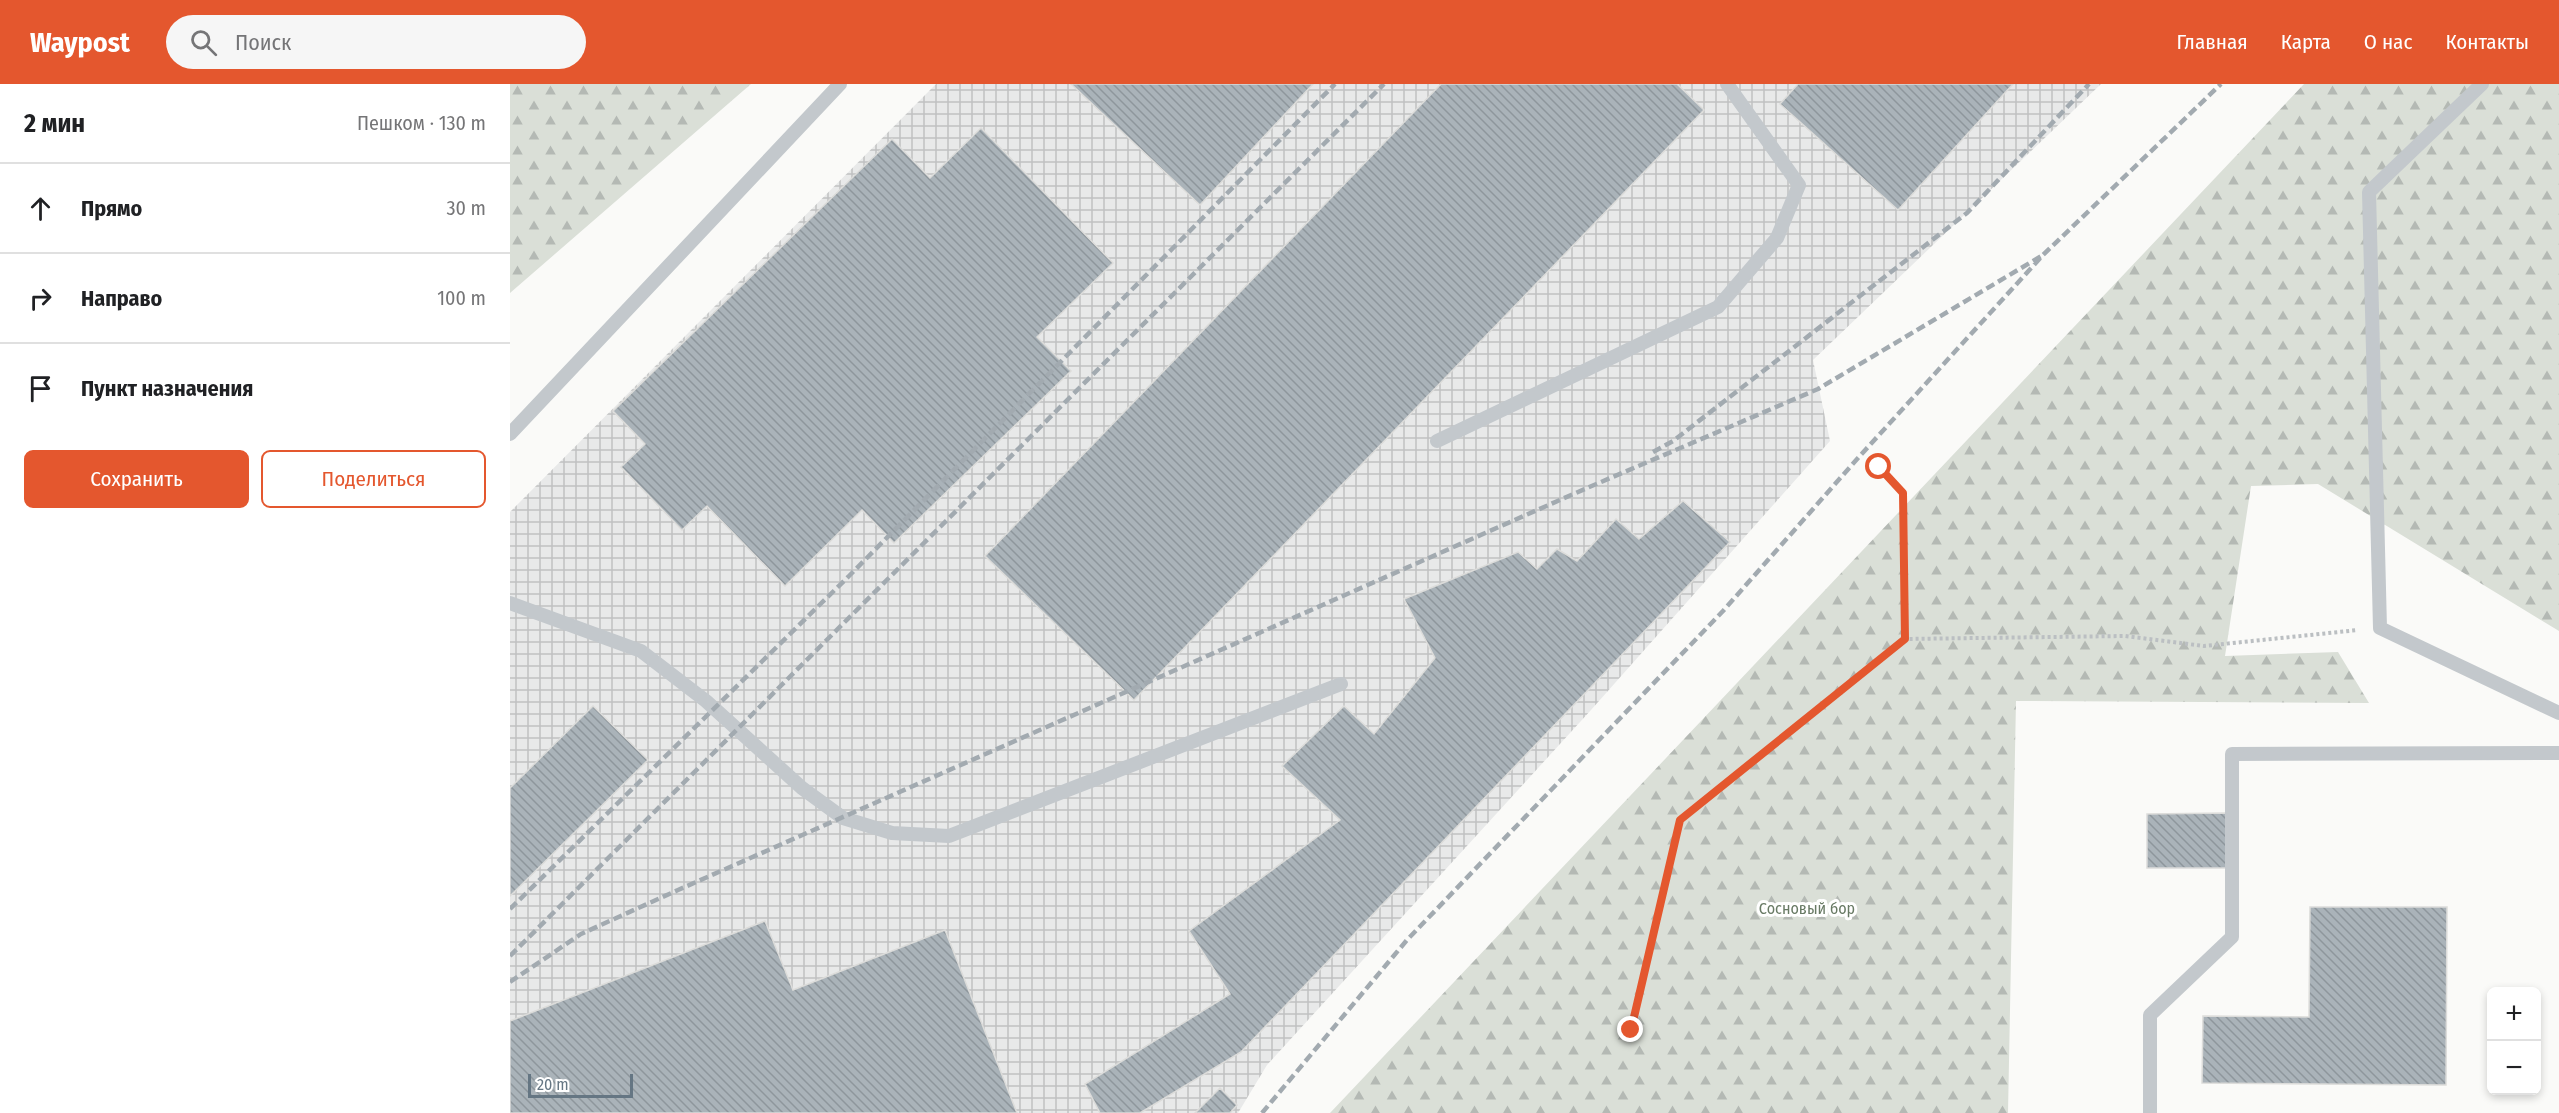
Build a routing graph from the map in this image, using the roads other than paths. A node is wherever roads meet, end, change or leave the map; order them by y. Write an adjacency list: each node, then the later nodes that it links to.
1 (840, 84): 4 (lane)
2 (1727, 84): 5 (lane)
3 (2482, 84): 8 (lane)
4 (510, 434)
5 (1437, 441)
6 (510, 603): 7 (lane)
7 (1341, 684)
8 (2559, 713)
9 (2559, 753): 10 (lane)
10 (2150, 1113)

